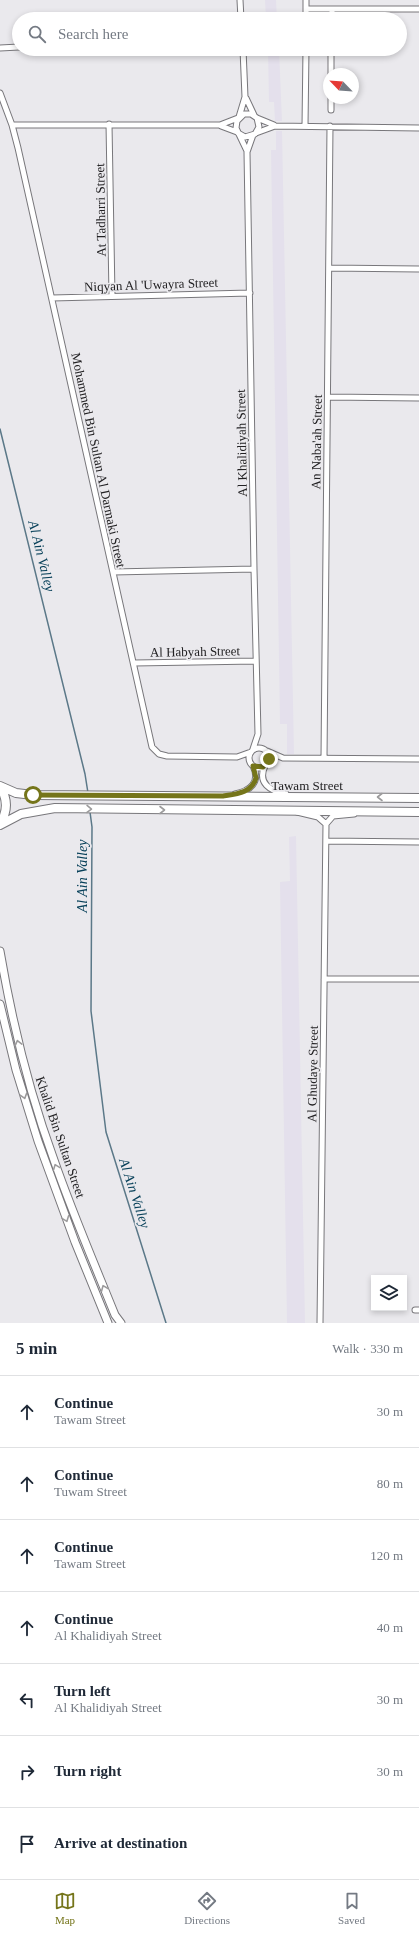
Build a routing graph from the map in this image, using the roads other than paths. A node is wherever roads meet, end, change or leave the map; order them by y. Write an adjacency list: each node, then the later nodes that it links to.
1 (240, 0): 6 (street)
2 (306, 0): 3 (street)
3 (307, 9): 4 (street); 7 (street)
4 (332, 9): 5 (street)
5 (419, 9)
6 (241, 12)
7 (307, 12)
8 (12, 47): 9 (street)
9 (0, 48)
10 (243, 56): 15 (street)
11 (306, 56): 24 (street)
12 (331, 56): 13 (street)
13 (331, 68)
14 (0, 93): 21 (street, Mohammed Bin Sultan Al Darmaki Street)
15 (245, 97): 18 (street); 19 (street)
16 (331, 104): 17 (street)
17 (331, 110)
18 (255, 117): 19 (street); 23 (street); 28 (street)
19 (238, 118): 22 (street); 27 (street)
20 (109, 124): 21 (street); 22 (street); 33 (street, At Tadharri Street)
21 (12, 125): 34 (street, Mohammed Bin Sultan Al Darmaki Street)
22 (220, 125): 27 (street)
23 (275, 126): 24 (street); 28 (street)
24 (305, 126): 25 (street)
25 (330, 126): 26 (street); 30 (street, An Naba'ah Street)
26 (419, 128)
27 (238, 132): 28 (street); 29 (street, Al Khalidiyah Street)
28 (255, 134): 29 (street, Al Khalidiyah Street)
29 (248, 152): 32 (street, Al Khalidiyah Street)
30 (329, 268): 31 (street); 35 (street, An Naba'ah Street)
31 (419, 269)
32 (250, 293): 33 (street, Niqyan Al 'Uwayra Street); 37 (street, Al Khalidiyah Street)
33 (112, 296): 34 (street, Niqyan Al 'Uwayra Street)
34 (52, 298): 38 (street, Mohammed Bin Sultan Al Darmaki Street)
35 (328, 396): 36 (street); 46 (street, An Naba'ah Street)
36 (419, 398)
37 (254, 569): 38 (street); 39 (street, Al Khalidiyah Street)
38 (113, 572): 40 (street, Mohammed Bin Sultan Al Darmaki Street)
39 (256, 661): 40 (street, Al Habyah Street); 41 (street, Al Khalidiyah Street)
40 (134, 663): 44 (street, Mohammed Bin Sultan Al Darmaki Street)
41 (258, 734): 42 (street, Al Khalidiyah Street); 43 (street, Al Khalidiyah Street)
42 (266, 750): 43 (street); 45 (street); 49 (street)
43 (252, 751): 44 (street, Mohammed Bin Sultan Al Darmaki Street); 48 (street)
44 (237, 757): 48 (street, Mohammed Bin Sultan Al Darmaki Street)
45 (283, 758): 46 (street); 49 (street)
46 (324, 758): 47 (street)
47 (419, 759)
48 (252, 765): 49 (street); 51 (street)
49 (266, 765): 52 (street)
50 (0, 786): 51 (main road, Tawam Street); 58 (main road)
51 (223, 796): 52 (main road, Tawam Street)
52 (300, 797): 53 (main road, Tawam Street, one-way to 52)
53 (419, 798)
54 (292, 811): 55 (main road, Tawam Street); 57 (street); 58 (main road, Tawam Street, one-way to 54)
55 (358, 812): 56 (main road, Tawam Street); 57 (street)
56 (419, 812)
57 (326, 824): 59 (street, Al Ghudaye Street)
58 (0, 825)
59 (326, 842): 60 (street); 62 (street, Al Ghudaye Street)
60 (419, 842)
61 (0, 951): 66 (street, Khalid Bin Sultan Street, one-way to 61)
62 (324, 979): 63 (street); 67 (street, Al Ghudaye Street)
63 (419, 979)
64 (0, 1004): 65 (street, Khalid Bin Sultan Street, one-way to 65)
65 (108, 1323)
66 (121, 1323)
67 (320, 1323)

